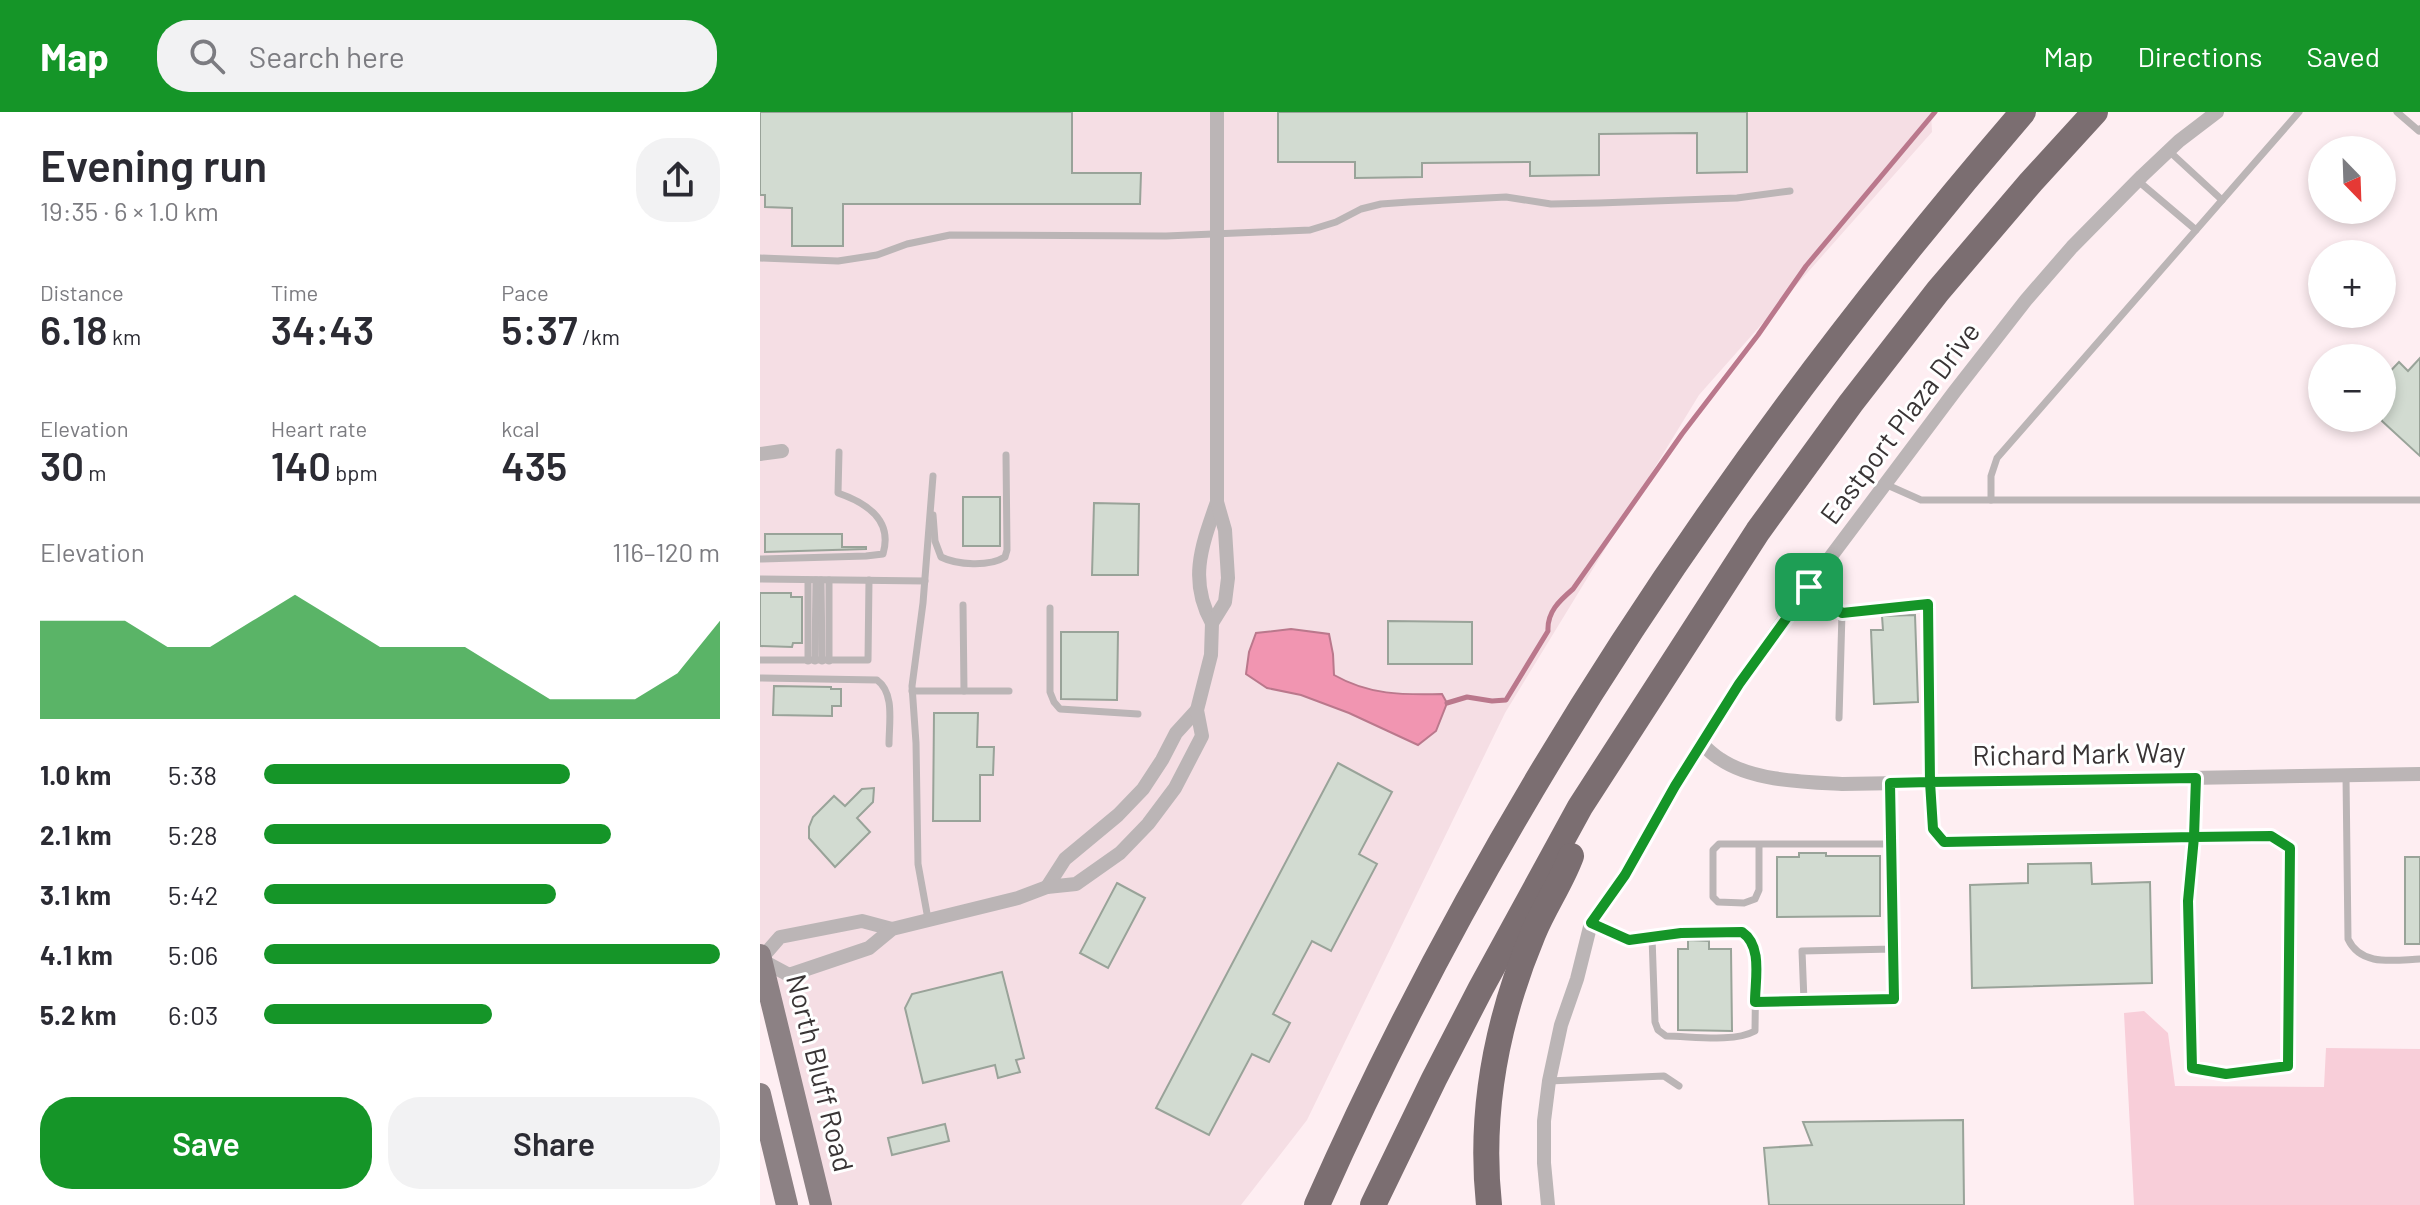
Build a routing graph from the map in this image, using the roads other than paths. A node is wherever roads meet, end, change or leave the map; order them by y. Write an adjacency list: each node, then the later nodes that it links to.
1 (1217, 112): 13 (street)
2 (2023, 112): 68 (highway)
3 (2095, 112): 51 (highway)
4 (2217, 112): 8 (street, Eastport Plaza Drive)
5 (2299, 112): 11 (lane)
6 (2397, 112): 7 (lane)
7 (2420, 131)
8 (2169, 151): 9 (street, Eastport Plaza Drive); 11 (lane)
9 (2137, 180): 12 (lane); 20 (street, Eastport Plaza Drive)
10 (1790, 191): 13 (lane)
11 (2222, 200): 12 (lane)
12 (2196, 230): 21 (lane)
13 (1218, 236): 14 (lane); 24 (street)
14 (760, 258)
15 (782, 451): 17 (street)
16 (839, 452): 25 (lane)
17 (760, 454)
18 (1006, 455): 23 (lane)
19 (933, 476): 23 (lane)
20 (1885, 484): 21 (lane); 30 (street, Eastport Plaza Drive)
21 (1991, 500): 22 (lane)
22 (2420, 500)
23 (931, 501): 29 (lane)
24 (1217, 502): 34 (street); 34 (street)
25 (760, 559)
26 (760, 579): 27 (lane)
27 (818, 580): 28 (lane); 36 (lane); 36 (lane)
28 (869, 580): 29 (lane); 36 (lane)
29 (925, 581): 38 (lane)
30 (1809, 587): 33 (lane); 44 (street, Eastport Plaza Drive)
31 (963, 605): 39 (lane)
32 (1050, 608): 42 (lane)
33 (1842, 613): 43 (lane); 49 (lane)
34 (1212, 623): 41 (street)
35 (760, 660): 36 (lane)
36 (819, 661)
37 (760, 678): 45 (lane)
38 (912, 691): 39 (lane); 56 (lane)
39 (964, 691): 40 (lane)
40 (1009, 691)
41 (1197, 710): 55 (street); 55 (street)
42 (1138, 714)
43 (1839, 718)
44 (1701, 743): 50 (street, Richard Mark Way); 57 (street, Eastport Plaza Drive)
45 (889, 744)
46 (2420, 774): 47 (street, Richard Mark Way)
47 (2346, 776): 48 (street, Richard Mark Way); 62 (lane)
48 (2196, 778): 49 (street, Richard Mark Way); 52 (lane)
49 (1930, 782): 50 (street, Richard Mark Way); 52 (lane)
50 (1890, 783): 54 (lane)
51 (1580, 807): 72 (highway); 73 (highway)
52 (2194, 837): 52 (lane)
53 (1759, 844): 53 (lane); 54 (lane)
54 (1891, 844): 60 (lane)
55 (1047, 887): 56 (street)
56 (928, 920): 58 (street)
57 (1591, 923): 59 (lane); 65 (street, Eastport Plaza Drive)
58 (892, 929): 61 (street); 61 (street)
59 (1652, 937): 64 (lane); 64 (lane)
60 (1893, 949): 63 (lane); 63 (lane)
61 (760, 959): 70 (main road, North Bluff Road)
62 (2420, 959)
63 (1804, 1001): 64 (lane)
64 (1755, 1002)
65 (1549, 1081): 66 (lane); 74 (street, Eastport Plaza Drive)
66 (1679, 1086)
67 (760, 1094): 69 (main road)
68 (1322, 1194): 71 (highway)
69 (787, 1205)
70 (821, 1205)
71 (1305, 1205)
72 (1373, 1205)
73 (1489, 1205)
74 (1548, 1205)

